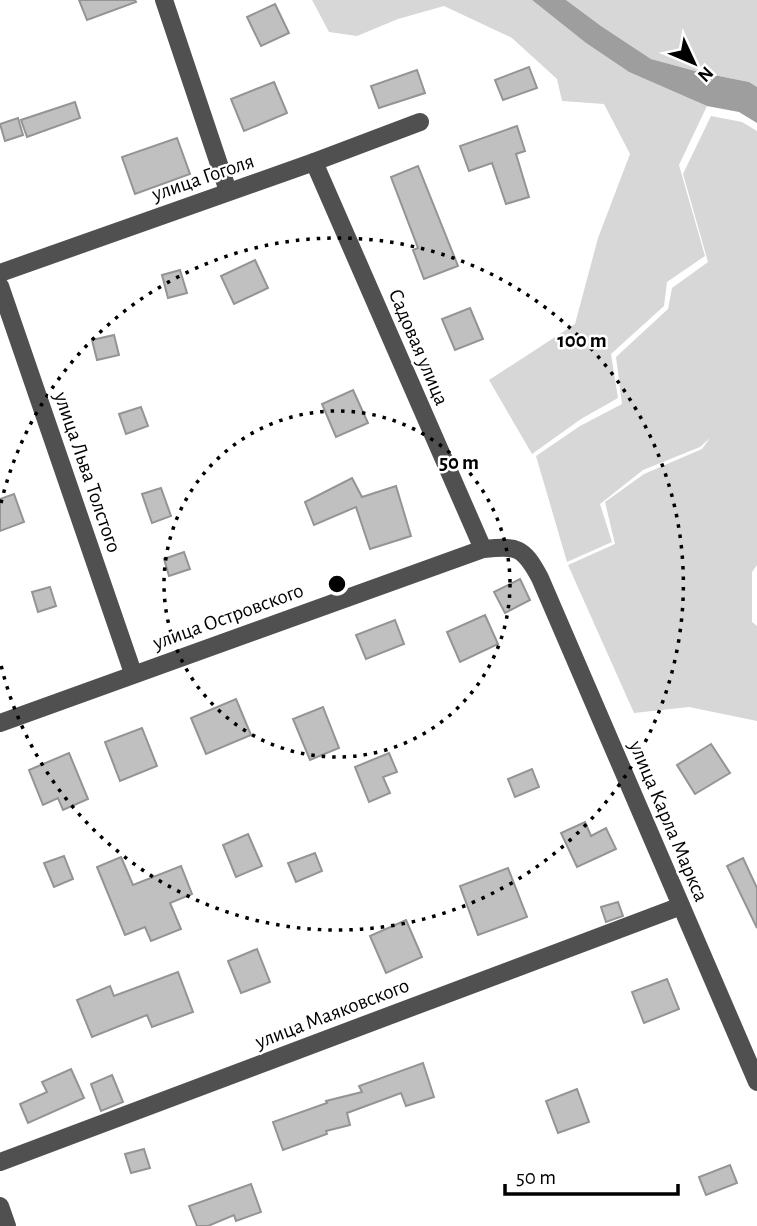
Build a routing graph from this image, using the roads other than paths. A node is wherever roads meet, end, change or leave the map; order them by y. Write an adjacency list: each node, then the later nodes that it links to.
1 (164, 0): 4 (street)
2 (420, 122): 3 (street, улица Гоголя)
3 (314, 162): 4 (street, улица Гоголя); 7 (street, Садовая улица)
4 (228, 191): 5 (street, улица Гоголя)
5 (0, 273)
6 (0, 286): 9 (street, улица Льва Толстого)
7 (483, 550): 8 (street, улица Островского); 9 (street, улица Островского)
8 (540, 578): 11 (street, улица Карла Маркса)
9 (133, 673): 10 (street, улица Островского)
10 (0, 723)
11 (681, 906): 12 (street, улица Карла Маркса); 13 (street, улица Маяковского)
12 (757, 1082)
13 (0, 1162)
14 (0, 1206): 15 (street)
15 (7, 1226)

